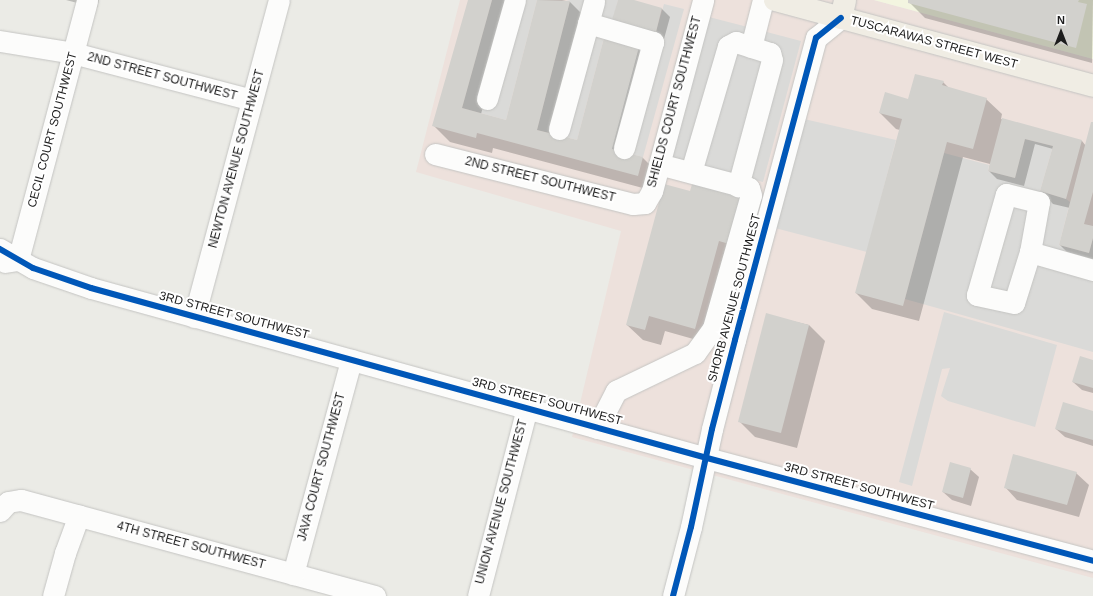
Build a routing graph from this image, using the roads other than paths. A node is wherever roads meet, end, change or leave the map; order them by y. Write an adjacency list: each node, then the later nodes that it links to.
1 (87, 0): 12 (street, CECIL COURT SOUTHWEST)
2 (279, 0): 15 (street, NEWTON AVENUE SOUTHWEST)
3 (515, 0): 14 (street)
4 (703, 0): 19 (street, SHIELDS COURT SOUTHWEST)
5 (763, 0): 11 (street)
6 (775, 0): 8 (main road, TUSCARAWAS STREET WEST)
7 (591, 1): 9 (street)
8 (843, 9): 13 (main road, TUSCARAWAS STREET WEST); 31 (street, SHORB AVENUE SOUTHWEST)
9 (588, 23): 16 (street); 17 (street)
10 (0, 41): 12 (street, 2ND STREET SOUTHWEST)
11 (751, 47): 20 (street); 21 (street)
12 (73, 53): 15 (street, 2ND STREET SOUTHWEST); 25 (street, CECIL COURT SOUTHWEST)
13 (1093, 86)
14 (487, 99)
15 (252, 100): 27 (street, NEWTON AVENUE SOUTHWEST)
16 (559, 129)
17 (624, 148)
18 (435, 154): 22 (street, 2ND STREET SOUTHWEST)
19 (659, 164): 20 (street); 22 (street, SHIELDS COURT SOUTHWEST)
20 (691, 172): 21 (street)
21 (738, 186): 30 (street)
22 (645, 203)
23 (0, 249): 25 (street, 3RD STREET SOUTHWEST)
24 (1030, 252): 24 (street); 26 (street)
25 (9, 261): 27 (street, 3RD STREET SOUTHWEST)
26 (1093, 270)
27 (194, 317): 28 (street, 3RD STREET SOUTHWEST)
28 (350, 360): 29 (street, 3RD STREET SOUTHWEST); 35 (street, JAVA COURT SOUTHWEST)
29 (527, 408): 30 (street, 3RD STREET SOUTHWEST); 38 (street, UNION AVENUE SOUTHWEST)
30 (597, 428): 31 (street, 3RD STREET SOUTHWEST)
31 (707, 458): 34 (street, 3RD STREET SOUTHWEST); 39 (street, SHORB AVENUE SOUTHWEST)
32 (4, 507): 33 (street, 4TH STREET SOUTHWEST)
33 (79, 515): 35 (street, 4TH STREET SOUTHWEST); 36 (street)
34 (1093, 561)
35 (293, 574): 37 (street, 4TH STREET SOUTHWEST)
36 (53, 596)
37 (374, 596)
38 (478, 596)
39 (673, 596)

